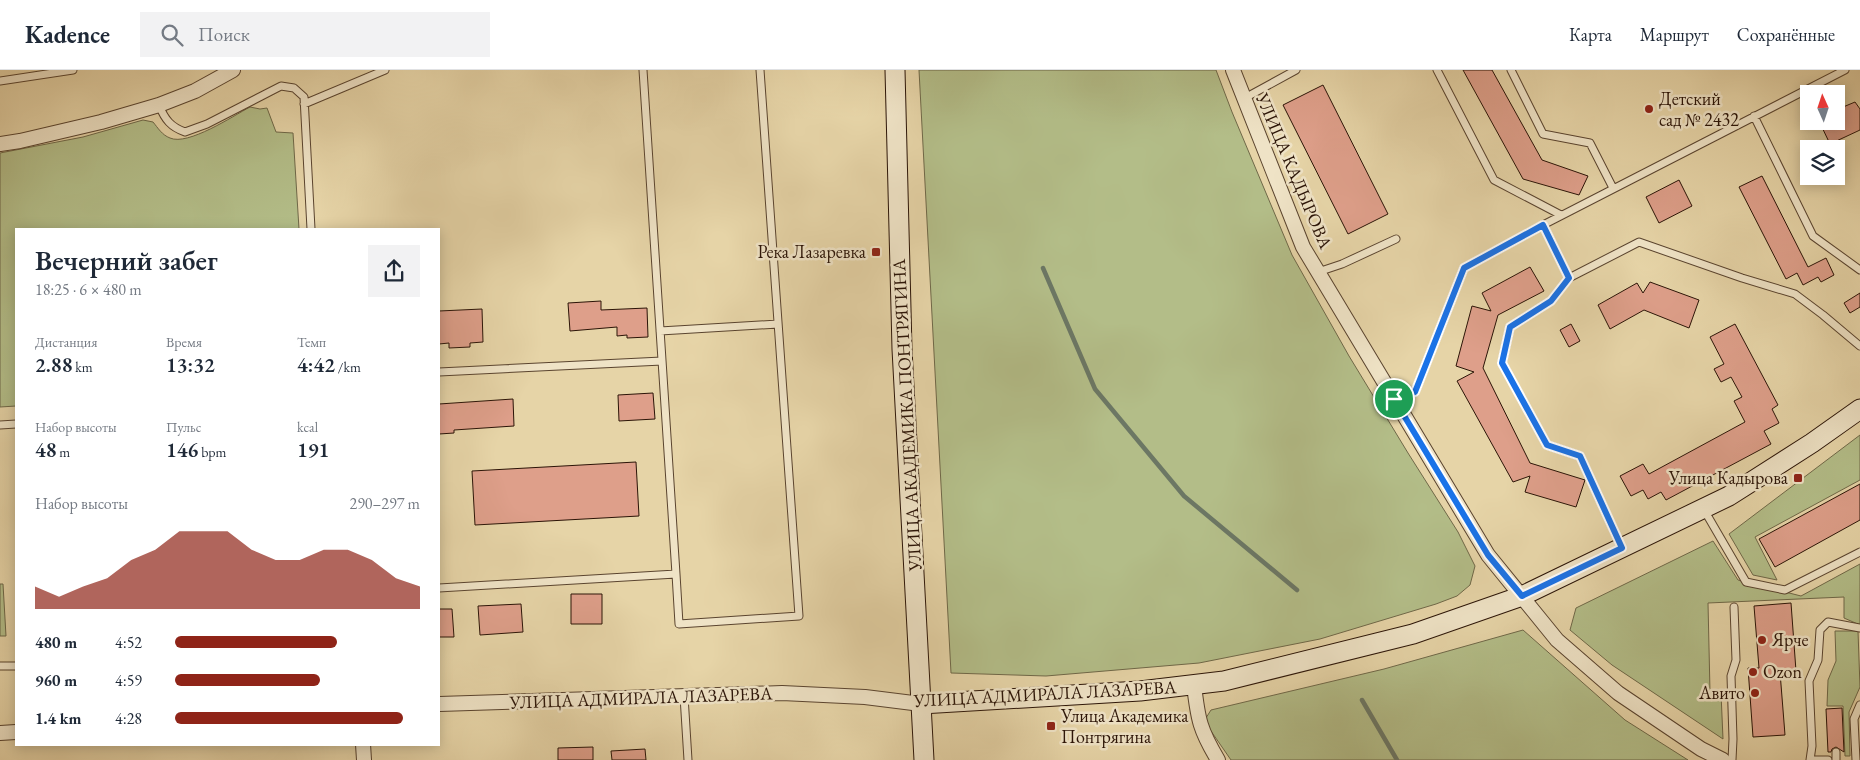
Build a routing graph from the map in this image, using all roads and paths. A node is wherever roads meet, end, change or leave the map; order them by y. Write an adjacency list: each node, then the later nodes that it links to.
1 (73, 70): 12 (lane)
2 (233, 70): 15 (street)
3 (385, 70): 14 (lane)
4 (643, 70): 27 (lane)
5 (760, 70): 26 (lane)
6 (895, 70): 48 (street, УЛИЦА АКАДЕМИКА ПОНТРЯГИНА)
7 (1232, 70): 13 (street, УЛИЦА КАДЫРОВА)
8 (1296, 70): 13 (lane)
9 (1437, 70): 19 (lane)
10 (1511, 70): 18 (lane)
11 (1845, 70): 16 (lane)
12 (0, 81)
13 (1243, 99): 24 (street, УЛИЦА КАДЫРОВА)
14 (304, 104): 15 (lane); 21 (lane)
15 (159, 105): 17 (street)
16 (1754, 116): 18 (lane); 23 (lane)
17 (0, 144)
18 (1613, 188): 19 (lane)
19 (1561, 215): 20 (lane)
20 (1543, 225): 25 (lane); 31 (lane)
21 (311, 228)
22 (1396, 239): 24 (lane)
23 (1860, 270)
24 (1318, 272): 31 (street, УЛИЦА КАДЫРОВА)
25 (1569, 278): 28 (lane); 36 (lane)
26 (778, 324): 27 (lane); 38 (lane)
27 (660, 331): 29 (lane)
28 (1860, 346)
29 (662, 361): 30 (lane); 38 (lane)
30 (440, 372)
31 (1394, 399): 40 (street, УЛИЦА КАДЫРОВА)
32 (1860, 409): 35 (street, УЛИЦА АДМИРАЛА ЛАЗАРЕВА)
33 (15, 424): 34 (lane)
34 (0, 425)
35 (1703, 508): 36 (street, УЛИЦА АДМИРАЛА ЛАЗАРЕВА); 37 (lane)
36 (1622, 548): 40 (street, УЛИЦА АДМИРАЛА ЛАЗАРЕВА)
37 (1860, 552)
38 (676, 574): 39 (lane)
39 (440, 588)
40 (1522, 596): 45 (street, УЛИЦА АДМИРАЛА ЛАЗАРЕВА); 57 (street, УЛИЦА КАДЫРОВА)
41 (1734, 607): 58 (lane)
42 (1860, 628): 59 (lane)
43 (0, 666): 44 (lane)
44 (15, 666)
45 (1194, 685): 48 (street, УЛИЦА АДМИРАЛА ЛАЗАРЕВА); 56 (street)
46 (684, 696): 47 (street, УЛИЦА АДМИРАЛА ЛАЗАРЕВА); 48 (street, УЛИЦА АДМИРАЛА ЛАЗАРЕВА); 54 (lane)
47 (440, 704)
48 (921, 704): 55 (street, УЛИЦА АКАДЕМИКА ПОНТРЯГИНА)
49 (1860, 705): 61 (lane)
50 (15, 732): 51 (street)
51 (0, 733)
52 (363, 746): 53 (street)
53 (364, 760)
54 (688, 760)
55 (924, 760)
56 (1218, 760)
57 (1723, 760)
58 (1732, 760)
59 (1810, 760): 60 (lane)
60 (1828, 760)
61 (1856, 760)

